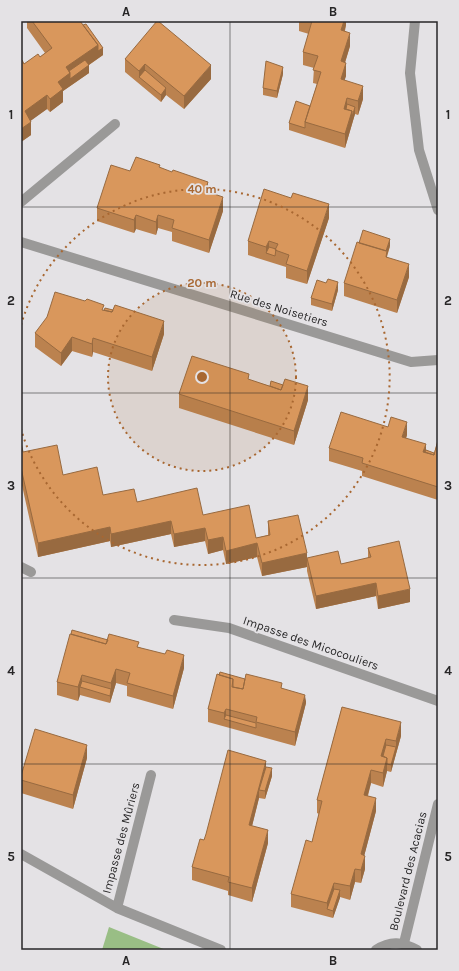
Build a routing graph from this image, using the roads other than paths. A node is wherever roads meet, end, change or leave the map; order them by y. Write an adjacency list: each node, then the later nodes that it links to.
1 (415, 21): 4 (street)
2 (115, 124): 3 (street)
3 (21, 202)
4 (438, 210)
5 (21, 242): 6 (street, Rue des Noisetiers)
6 (438, 360)
7 (21, 567): 8 (street)
8 (31, 572)
9 (174, 620): 10 (street, Impasse des Micocouliers)
10 (438, 701)
11 (151, 775): 14 (street, Impasse des Mûriers)
12 (438, 804): 15 (street, Boulevard des Acacias)
13 (21, 854): 14 (street)
14 (117, 908): 16 (street)
15 (404, 943): 17 (street); 18 (street)
16 (221, 950)
17 (376, 950)
18 (417, 950)

